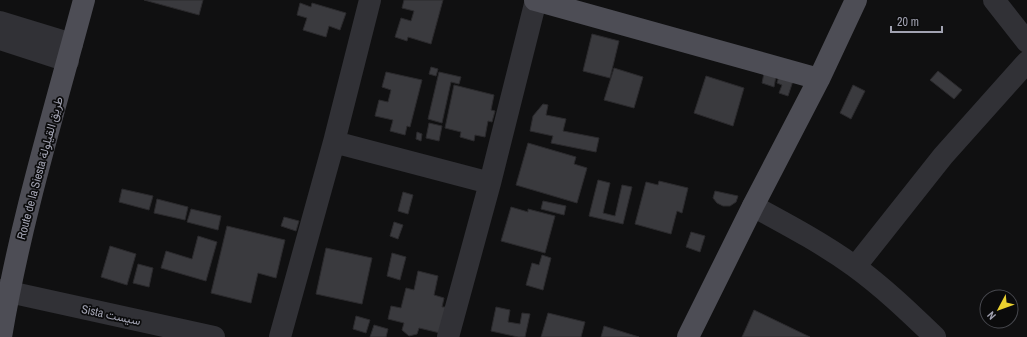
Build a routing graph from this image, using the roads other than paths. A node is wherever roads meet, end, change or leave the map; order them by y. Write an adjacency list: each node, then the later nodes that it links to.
1 (84, 0): 9 (main road, Route de la Siesta طريق القيلولة)
2 (370, 0): 12 (street)
3 (535, 0): 11 (main road); 13 (street)
4 (856, 0): 11 (main road)
5 (994, 0): 8 (street)
6 (0, 22): 9 (street)
7 (0, 39): 9 (street)
8 (1027, 42)
9 (70, 52): 16 (main road, Route de la Siesta طريق القيلولة)
10 (1027, 62): 15 (street)
11 (819, 79): 14 (main road)
12 (334, 142): 13 (street); 19 (street)
13 (490, 183): 20 (street)
14 (753, 206): 15 (street); 21 (main road)
15 (854, 267): 22 (street)
16 (4, 291): 17 (main road, Route de la Siesta طريق القيلولة); 18 (street, Sista سيست)
17 (1, 337)
18 (214, 337)
19 (280, 337)
20 (448, 337)
21 (688, 337)
22 (935, 337)

